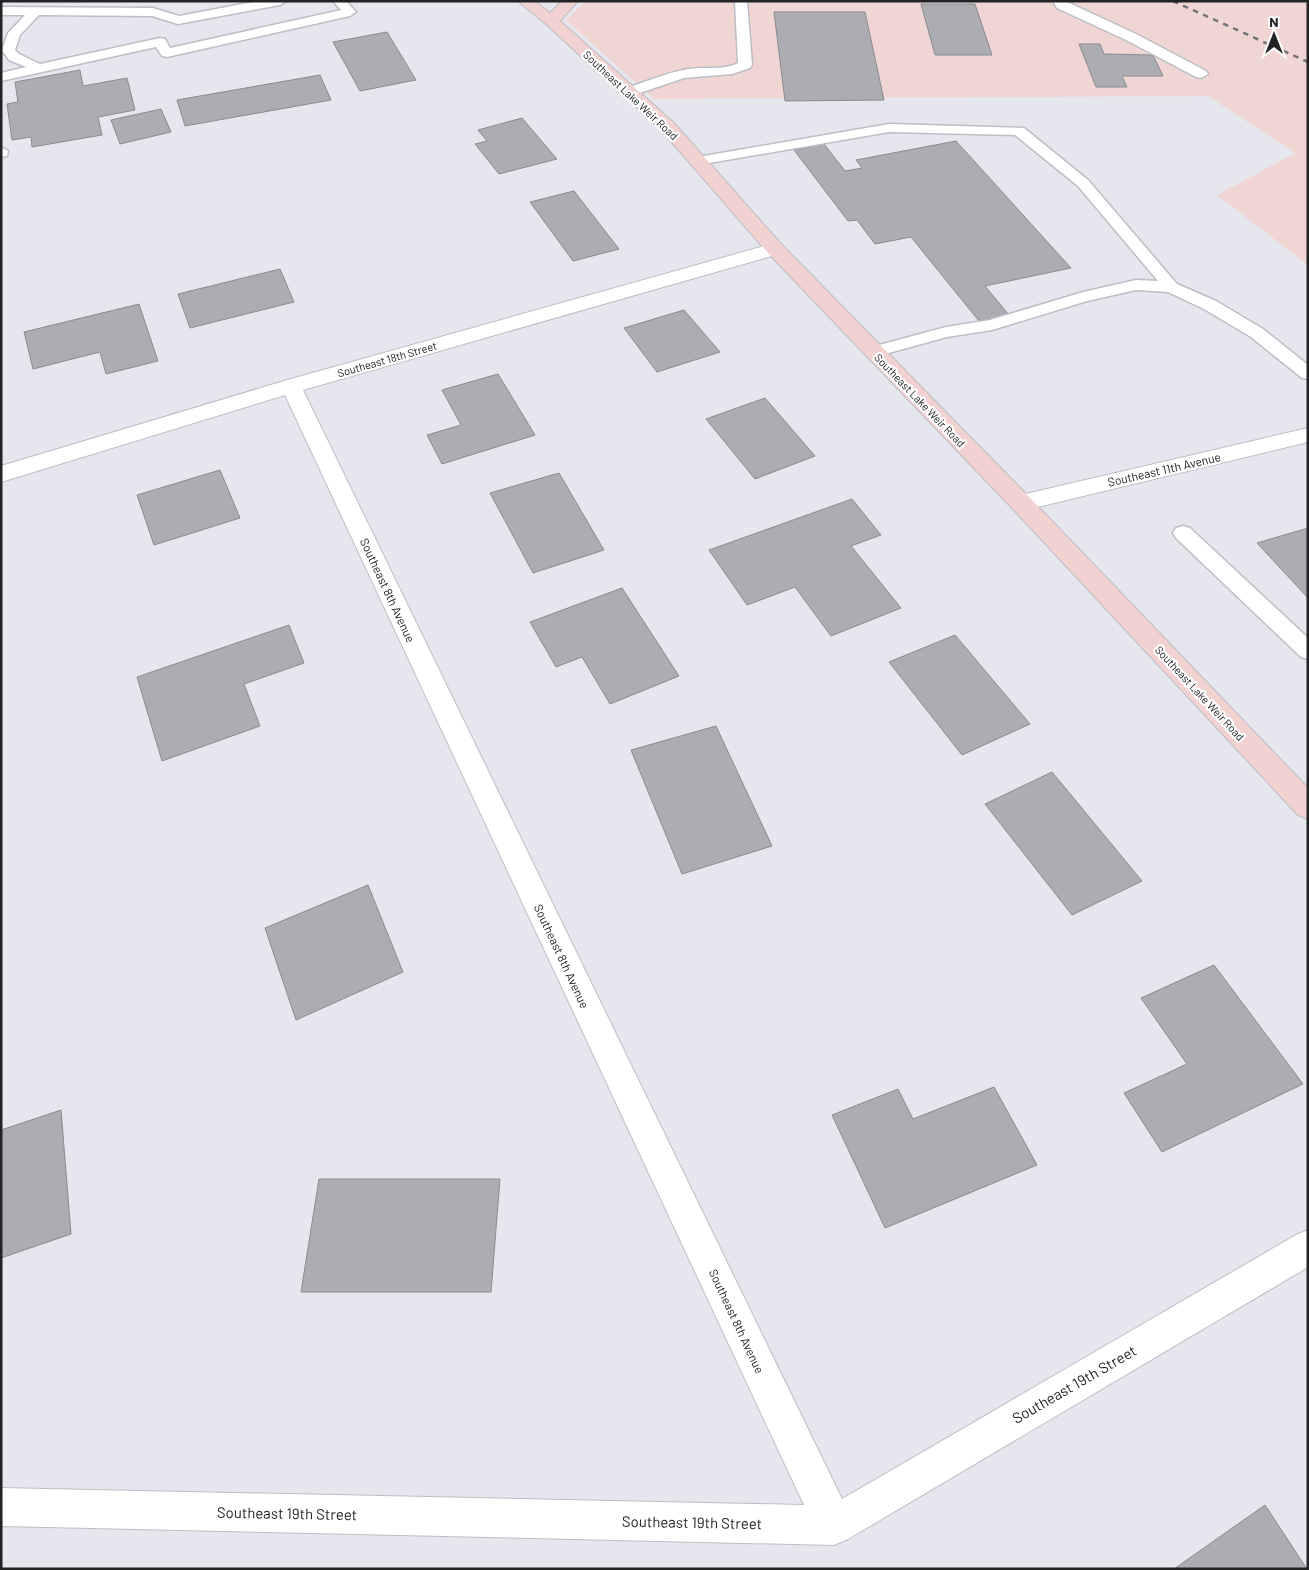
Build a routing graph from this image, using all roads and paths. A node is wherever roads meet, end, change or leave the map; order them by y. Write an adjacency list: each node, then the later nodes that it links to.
1 (5, 1): 9 (lane)
2 (165, 1): 13 (lane)
3 (280, 1): 13 (lane)
4 (339, 1): 13 (lane)
5 (525, 1): 12 (main road, Southeast Lake Weir Road)
6 (571, 1): 12 (main road)
7 (741, 1): 17 (lane)
8 (1058, 1): 15 (lane)
9 (1, 6)
10 (1, 11): 11 (lane)
11 (36, 11): 13 (lane); 14 (lane)
12 (551, 21): 17 (main road, Southeast Lake Weir Road)
13 (157, 25): 14 (lane)
14 (39, 68): 16 (lane)
15 (1201, 74)
16 (1, 77)
17 (629, 92): 18 (main road, Southeast Lake Weir Road)
18 (698, 161): 19 (main road, Southeast Lake Weir Road); 20 (lane)
19 (775, 249): 21 (main road, Southeast Lake Weir Road); 23 (street, Southeast 18th Street)
20 (1171, 287): 21 (lane); 22 (lane)
21 (874, 352): 26 (main road, Southeast Lake Weir Road)
22 (1308, 374)
23 (291, 386): 25 (street, Southeast 18th Street); 32 (street, Southeast 8th Avenue)
24 (1308, 435): 26 (street, Southeast 11th Avenue)
25 (1, 474)
26 (1020, 503): 29 (main road, Southeast Lake Weir Road)
27 (1183, 534): 28 (lane)
28 (1308, 651)
29 (1308, 807)
30 (1308, 1247): 32 (street, Southeast 19th Street)
31 (1, 1507): 32 (street, Southeast 19th Street)
32 (834, 1525)

